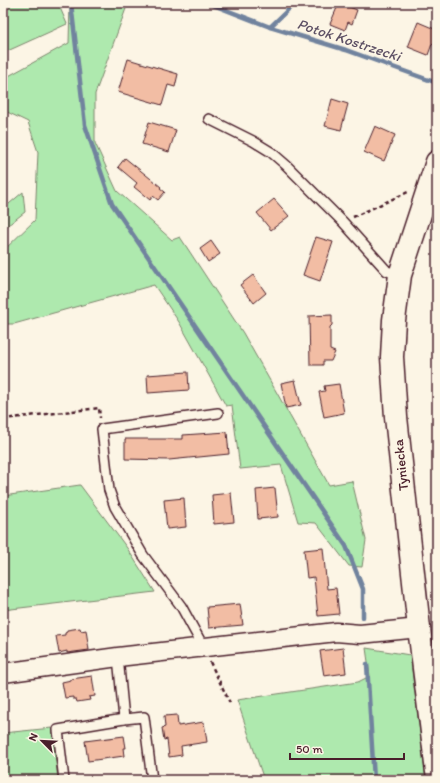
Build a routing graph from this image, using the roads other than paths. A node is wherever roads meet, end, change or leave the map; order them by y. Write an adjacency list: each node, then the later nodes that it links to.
1 (209, 119): 3 (lane)
2 (437, 162): 3 (street, Tyniecka)
3 (400, 275): 5 (street, Tyniecka)
4 (218, 413): 6 (lane)
5 (419, 628): 6 (street); 10 (street, Tyniecka)
6 (204, 648): 7 (street)
7 (118, 657): 8 (street); 9 (lane)
8 (3, 673)
9 (124, 719): 11 (lane); 12 (lane)
10 (437, 772)
11 (64, 780)
12 (152, 780)

